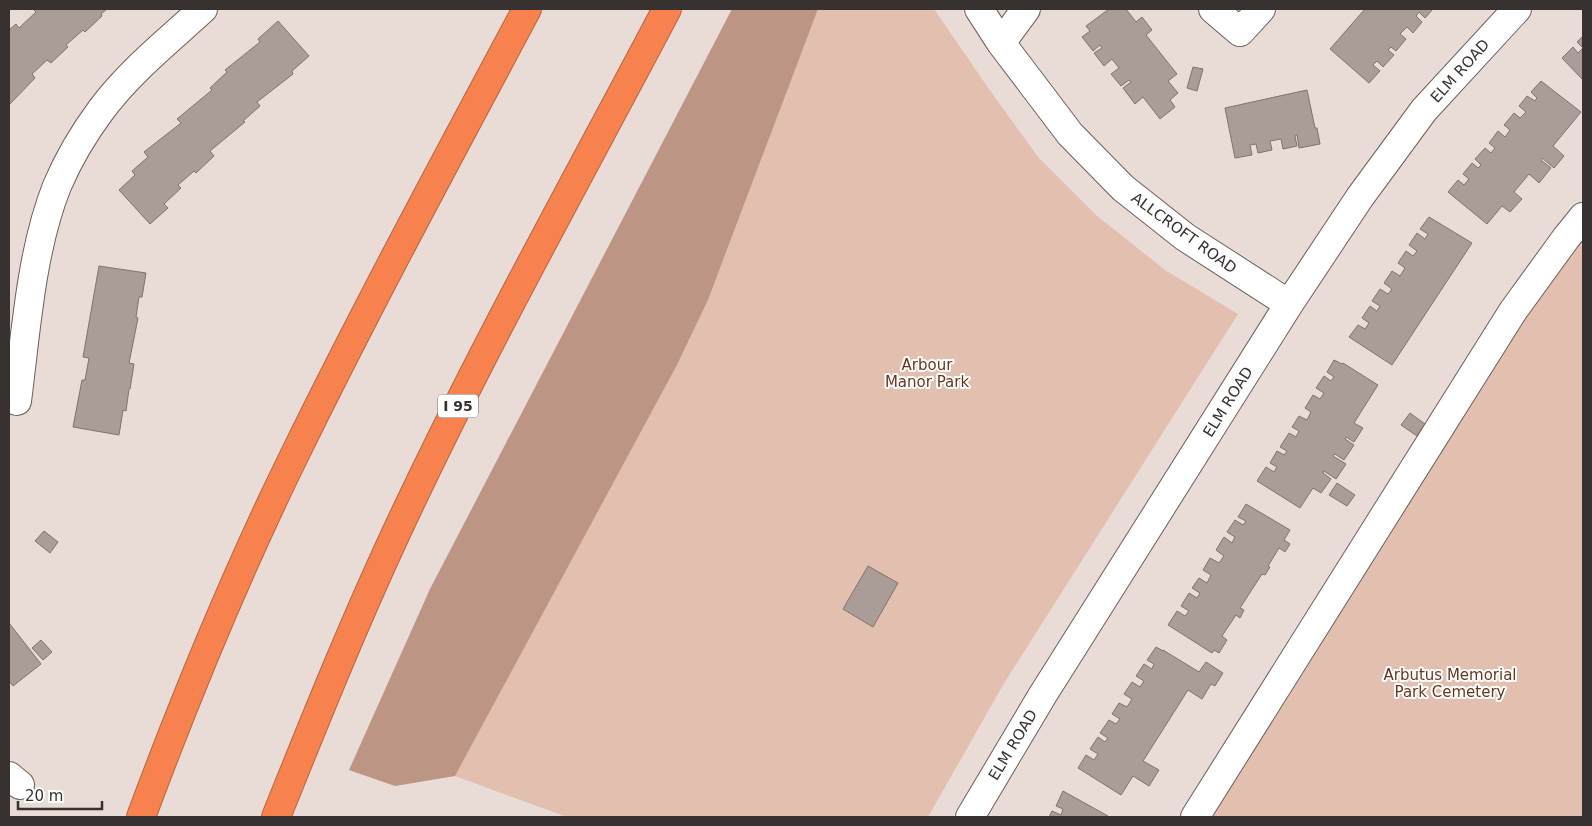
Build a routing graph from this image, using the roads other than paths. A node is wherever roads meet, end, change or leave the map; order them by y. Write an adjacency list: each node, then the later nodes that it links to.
1 (203, 9): 11 (street)
2 (527, 9): 14 (highway)
3 (667, 9): 15 (highway, I 95)
4 (979, 9): 9 (street, ALLCROFT ROAD)
5 (1026, 9): 9 (street)
6 (1213, 9): 7 (street)
7 (1261, 9)
8 (1517, 9): 12 (street, ELM ROAD)
9 (1001, 43): 12 (street, ALLCROFT ROAD)
10 (1583, 217): 17 (street)
11 (19, 298): 13 (street)
12 (1289, 304): 16 (street, ELM ROAD)
13 (17, 402)
14 (141, 817)
15 (276, 817)
16 (970, 817)
17 (1195, 817)

